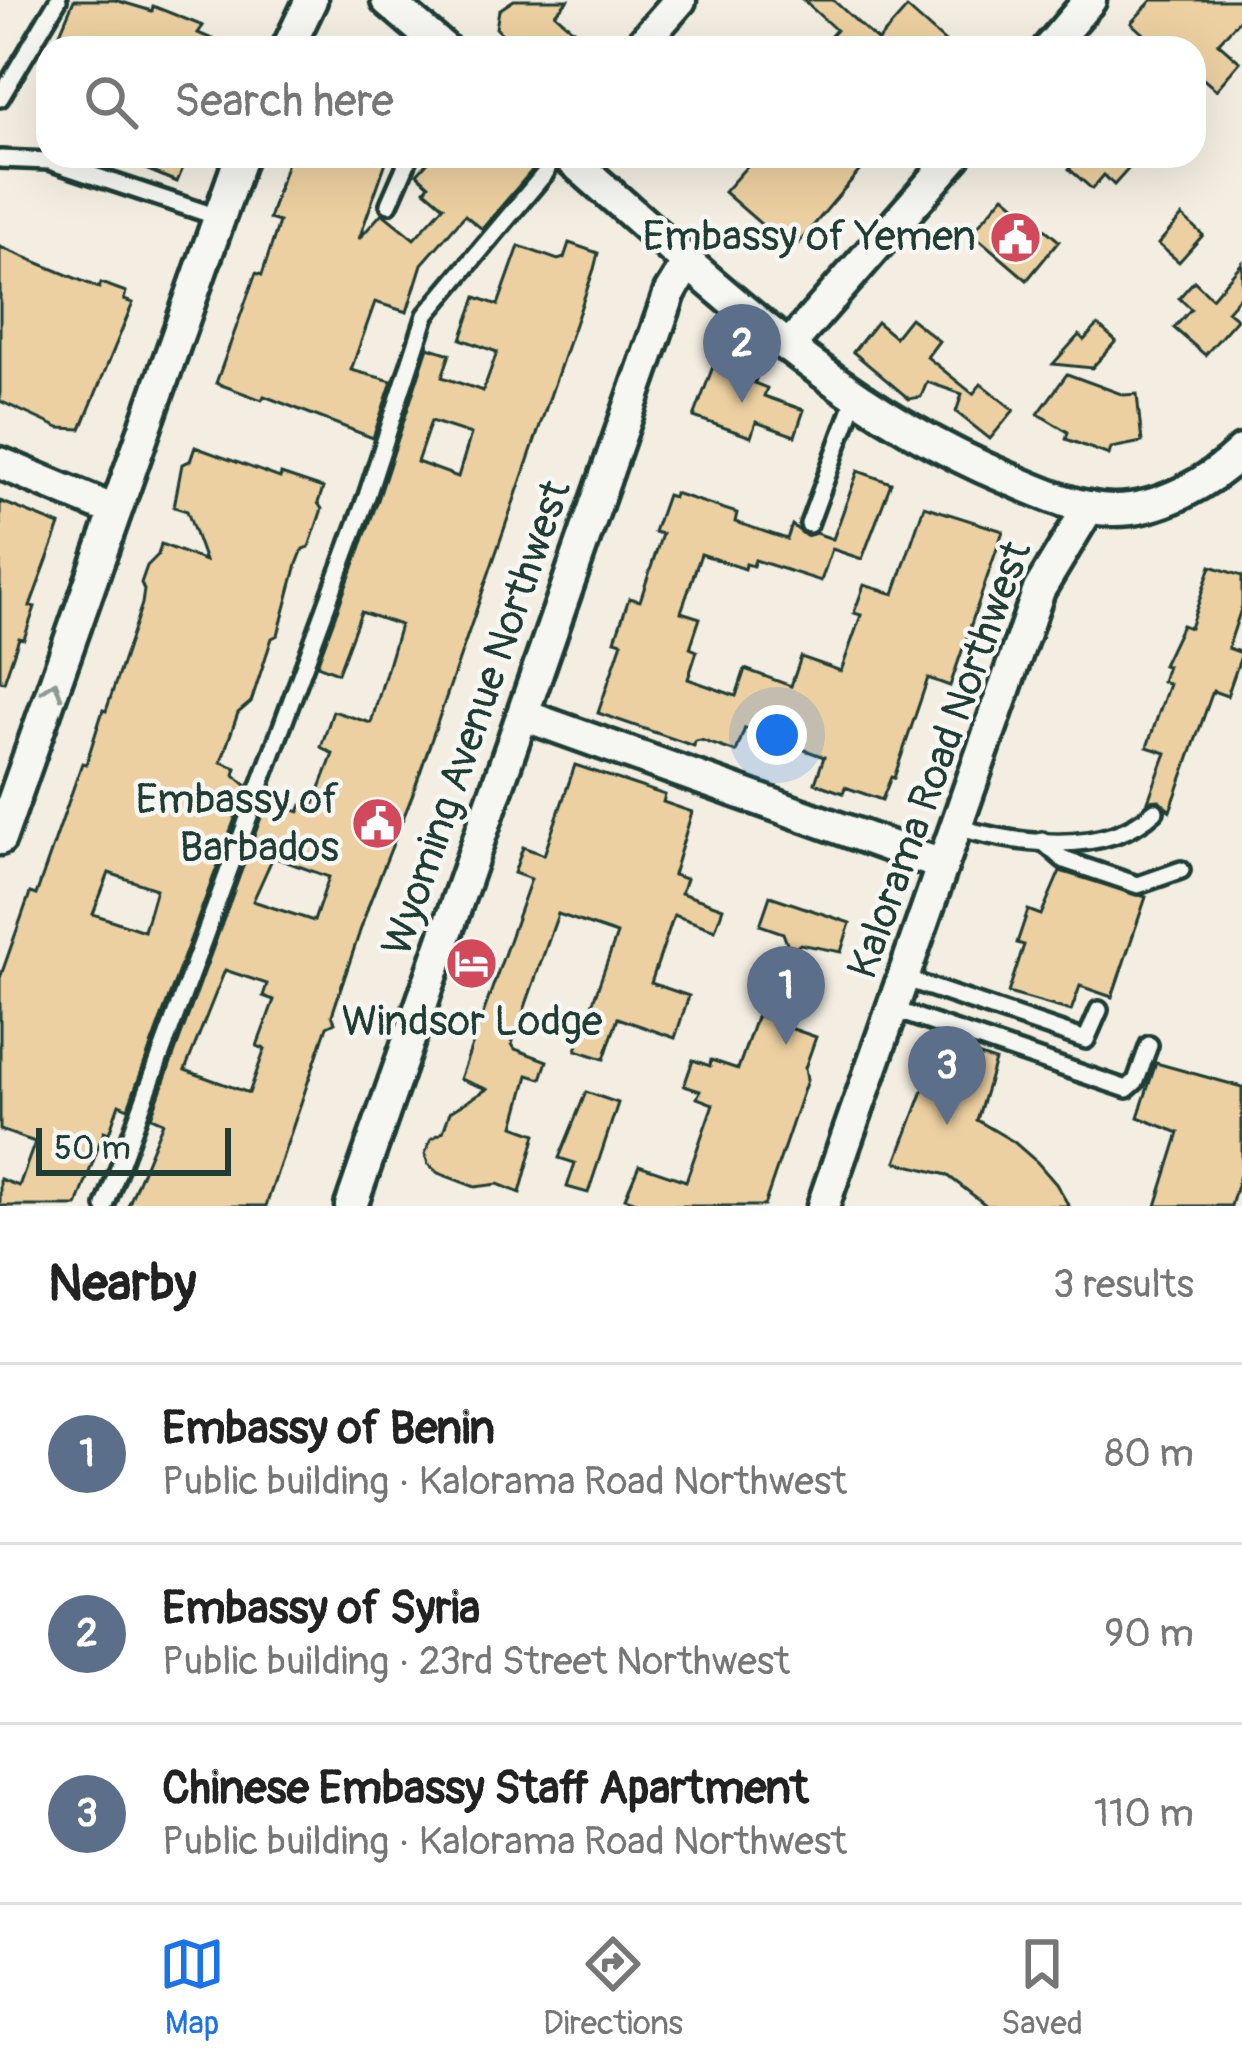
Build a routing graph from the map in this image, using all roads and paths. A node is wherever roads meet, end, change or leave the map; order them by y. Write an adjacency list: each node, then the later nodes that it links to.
1 (58, 0): 6 (lane)
2 (311, 0): 7 (street)
3 (387, 0): 8 (street)
4 (680, 0): 9 (street)
5 (1090, 0): 10 (street)
6 (37, 36)
7 (297, 36)
8 (428, 36)
9 (648, 36)
10 (1059, 36)
11 (36, 37): 12 (lane)
12 (0, 98)
13 (0, 159): 14 (lane)
14 (36, 160)
15 (73, 168): 22 (lane)
16 (237, 168): 22 (street)
17 (405, 168): 21 (lane)
18 (547, 168): 43 (lane)
19 (581, 168): 23 (street)
20 (945, 168): 24 (street)
21 (389, 204)
22 (218, 217): 29 (street)
23 (688, 261): 24 (street); 31 (street, Wyoming Avenue Northwest)
24 (788, 347): 25 (street)
25 (856, 399): 28 (street); 30 (lane)
26 (1242, 451): 28 (street)
27 (0, 463): 29 (street)
28 (1089, 508): 33 (street, Kalorama Road Northwest)
29 (115, 512): 34 (street, one-way to 29)
30 (809, 524)
31 (523, 715): 36 (street); 44 (street, Wyoming Avenue Northwest)
32 (1155, 811): 35 (lane)
33 (956, 826): 35 (lane); 36 (street, Kalorama Road Northwest)
34 (0, 839)
35 (1042, 841): 37 (lane)
36 (942, 866): 38 (street, Kalorama Road Northwest)
37 (1181, 870)
38 (903, 978): 39 (street, Kalorama Road Northwest); 40 (lane)
39 (892, 1009): 41 (lane); 42 (street, Kalorama Road Northwest)
40 (1099, 1010)
41 (1149, 1045)
42 (827, 1205)
43 (104, 1206)
44 (351, 1206)

